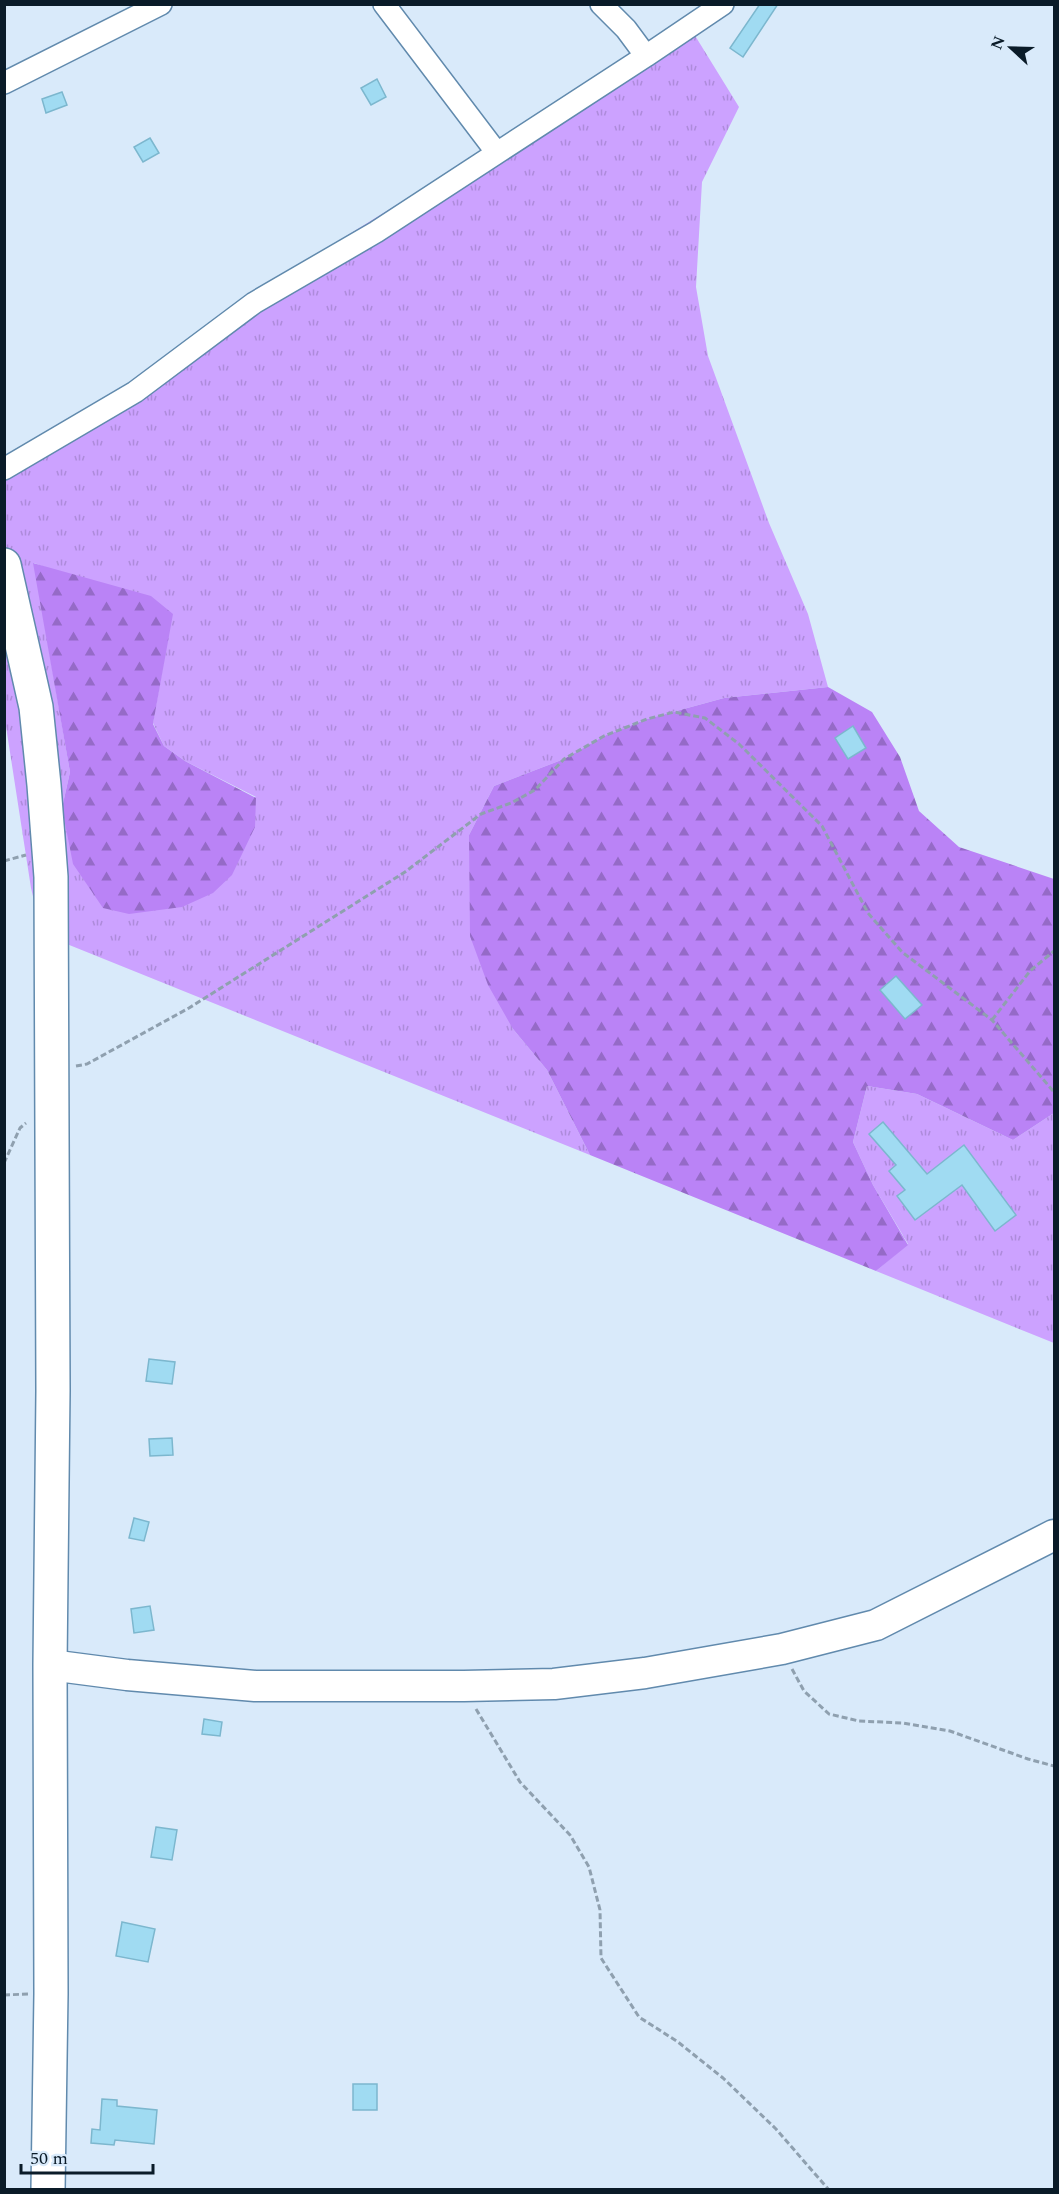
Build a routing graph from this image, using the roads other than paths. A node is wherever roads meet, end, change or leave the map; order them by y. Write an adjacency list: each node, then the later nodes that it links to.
1 (161, 4): 6 (street)
2 (384, 4): 7 (street)
3 (601, 4): 5 (street)
4 (723, 4): 5 (street)
5 (646, 56): 7 (street)
6 (4, 83)
7 (497, 153): 8 (street)
8 (4, 469)
9 (4, 565): 11 (main road)
10 (1054, 1535): 11 (street)
11 (50, 1665): 12 (main road)
12 (48, 2190)

